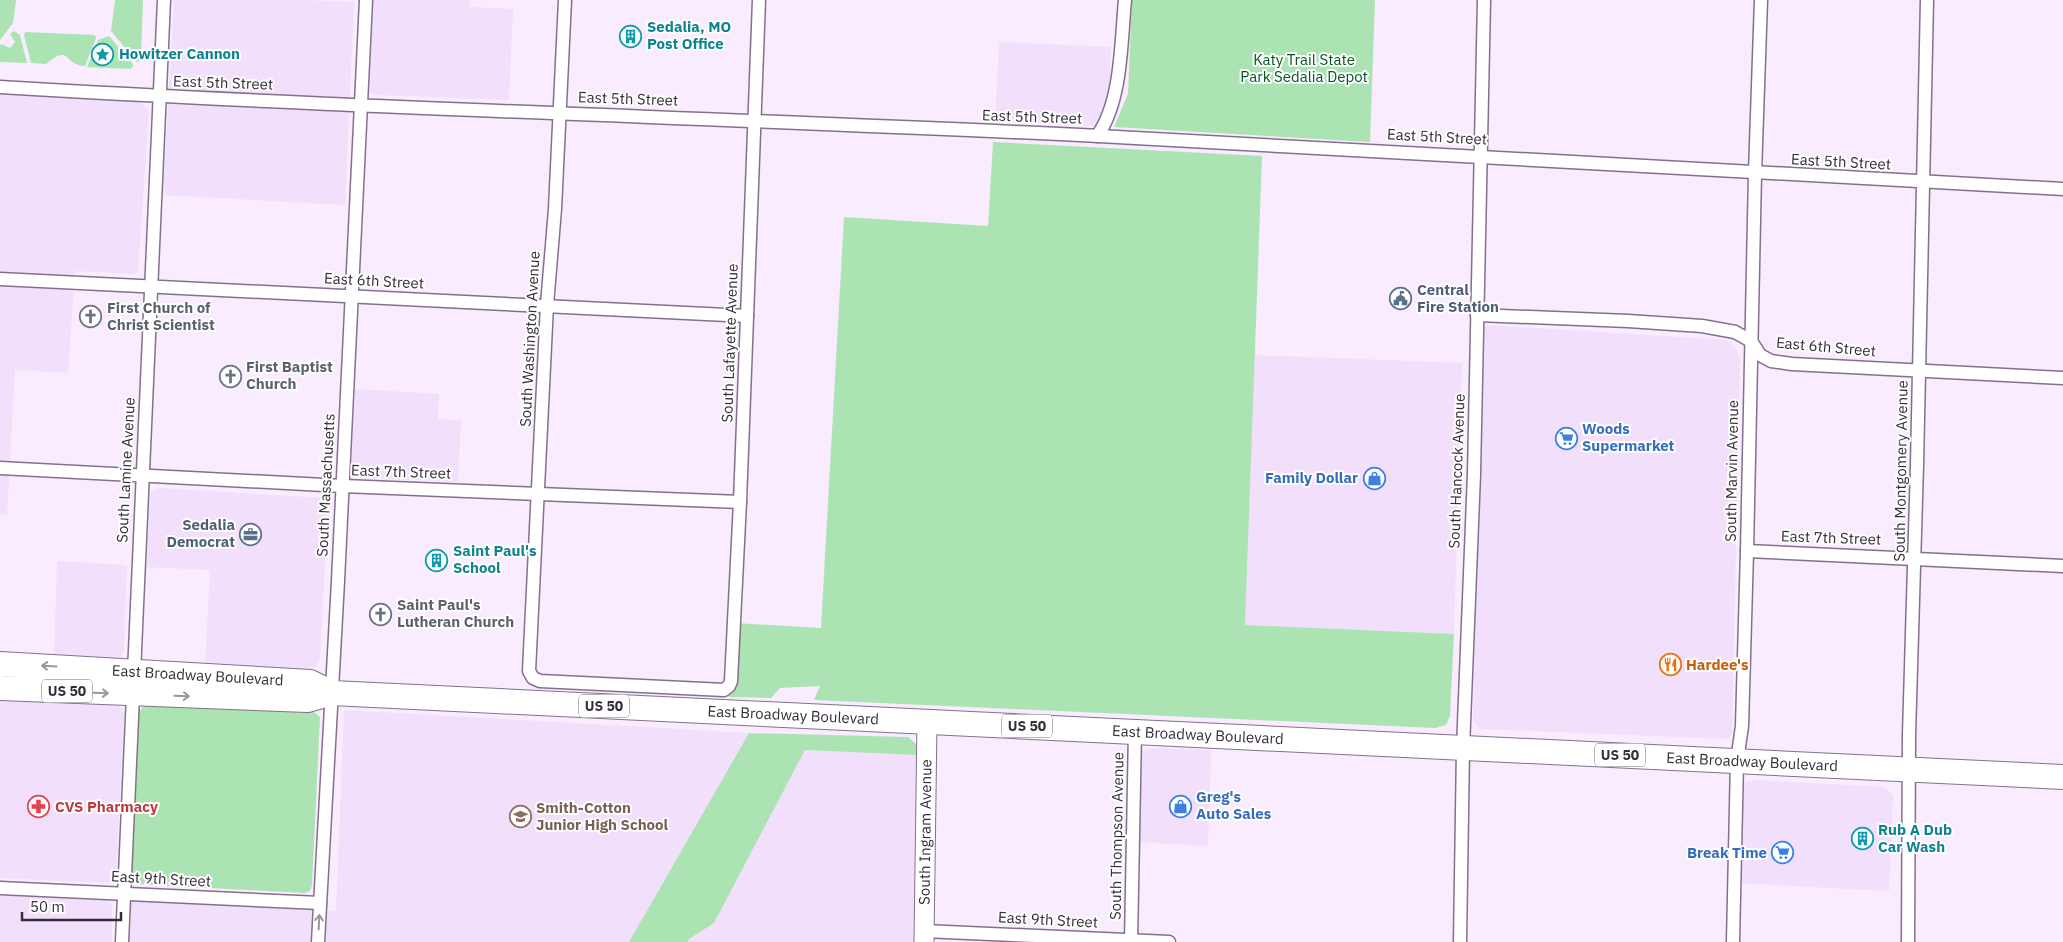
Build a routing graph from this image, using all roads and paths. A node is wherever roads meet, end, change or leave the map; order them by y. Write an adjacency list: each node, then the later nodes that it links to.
1 (164, 0): 10 (street, South Lamine Avenue)
2 (366, 0): 11 (street, South Massachusetts)
3 (565, 0): 12 (street, South Washington Avenue)
4 (759, 0): 13 (street, South Lafayette Avenue)
5 (1125, 0): 14 (street)
6 (1484, 0): 15 (street, South Hancock Avenue)
7 (1761, 0): 16 (street, South Marvin Avenue)
8 (1927, 0): 17 (street, South Montgomery Avenue)
9 (0, 87): 10 (street, East 5th Street)
10 (161, 96): 11 (street, East 5th Street); 20 (street, South Lamine Avenue)
11 (361, 104): 12 (street, East 5th Street); 21 (street, South Massachusetts)
12 (559, 113): 13 (street, East 5th Street); 22 (street, South Washington Avenue)
13 (754, 121): 14 (street, East 5th Street); 24 (street, South Lafayette Avenue)
14 (1097, 136): 15 (street, East 5th Street)
15 (1481, 156): 16 (street, East 5th Street); 23 (street, South Hancock Avenue)
16 (1755, 174): 17 (street, East 5th Street); 25 (street, South Marvin Avenue)
17 (1923, 182): 18 (street, East 5th Street); 26 (street, South Montgomery Avenue)
18 (2063, 189)
19 (0, 279): 20 (street, East 6th Street)
20 (151, 286): 21 (street, East 6th Street); 29 (street, South Lamine Avenue)
21 (351, 296): 22 (street, East 6th Street); 30 (street, South Massachusetts)
22 (547, 305): 24 (street, East 6th Street); 31 (street, South Washington Avenue)
23 (1477, 315): 25 (street, East 6th Street); 43 (street, South Hancock Avenue)
24 (747, 316): 32 (street, South Lafayette Avenue)
25 (1751, 341): 26 (street, East 6th Street); 33 (street, South Marvin Avenue)
26 (1920, 370): 27 (street, East 6th Street); 34 (street, South Montgomery Avenue)
27 (2063, 378)
28 (0, 468): 29 (street, East 7th Street)
29 (142, 475): 30 (street, East 7th Street); 37 (street, South Lamine Avenue)
30 (343, 486): 31 (street, East 7th Street); 40 (street, South Massachusetts)
31 (538, 493): 32 (street, East 7th Street); 38 (street, South Washington Avenue)
32 (740, 502): 38 (street, South Lafayette Avenue)
33 (1747, 551): 34 (street, East 7th Street); 44 (street, South Marvin Avenue)
34 (1915, 558): 35 (street, East 7th Street); 45 (street, South Montgomery Avenue)
35 (2063, 566)
36 (0, 664): 37 (highway, East Broadway Boulevard / US 50, one-way to 36)
37 (133, 682): 39 (highway, East Broadway Boulevard / US 50, one-way to 37); 40 (highway, East Broadway Boulevard / US 50); 48 (street, South Lamine Avenue)
38 (729, 686)
39 (0, 688)
40 (332, 693): 41 (highway, East Broadway Boulevard / US 50); 49 (street, South Massachusetts)
41 (927, 721): 42 (highway, East Broadway Boulevard / US 50); 50 (main road, South Ingram Avenue)
42 (1135, 731): 43 (highway, East Broadway Boulevard / US 50); 51 (street, South Thompson Avenue)
43 (1464, 748): 44 (highway, East Broadway Boulevard / US 50); 55 (street, South Hancock Avenue)
44 (1737, 761): 45 (highway, East Broadway Boulevard / US 50); 56 (street, South Marvin Avenue)
45 (1908, 770): 46 (highway, East Broadway Boulevard / US 50); 57 (street, South Montgomery Avenue)
46 (2063, 777)
47 (0, 888): 48 (street, East 9th Street)
48 (124, 893): 49 (street, East 9th Street); 52 (street, South Lamine Avenue)
49 (320, 903): 53 (street, South Massachusetts, one-way to 49)
50 (924, 936): 51 (street, East 9th Street)
51 (1131, 941): 54 (street, East 9th Street)
52 (122, 942)
53 (318, 942)
54 (1169, 942)
55 (1460, 942)
56 (1733, 942)
57 (1908, 942)

